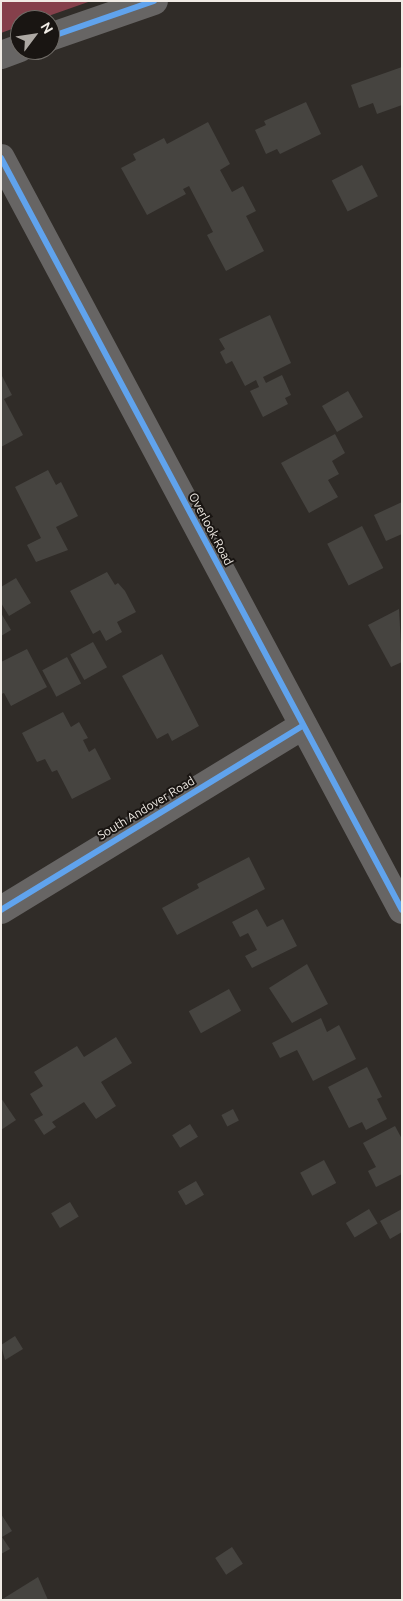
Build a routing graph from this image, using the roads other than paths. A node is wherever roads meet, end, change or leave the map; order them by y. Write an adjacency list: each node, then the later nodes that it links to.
1 (154, 1): 2 (street)
2 (60, 34)
3 (1, 158): 4 (street, Overlook Road)
4 (303, 726): 5 (street, South Andover Road); 6 (street, Overlook Road)
5 (5, 901)
6 (402, 910)

